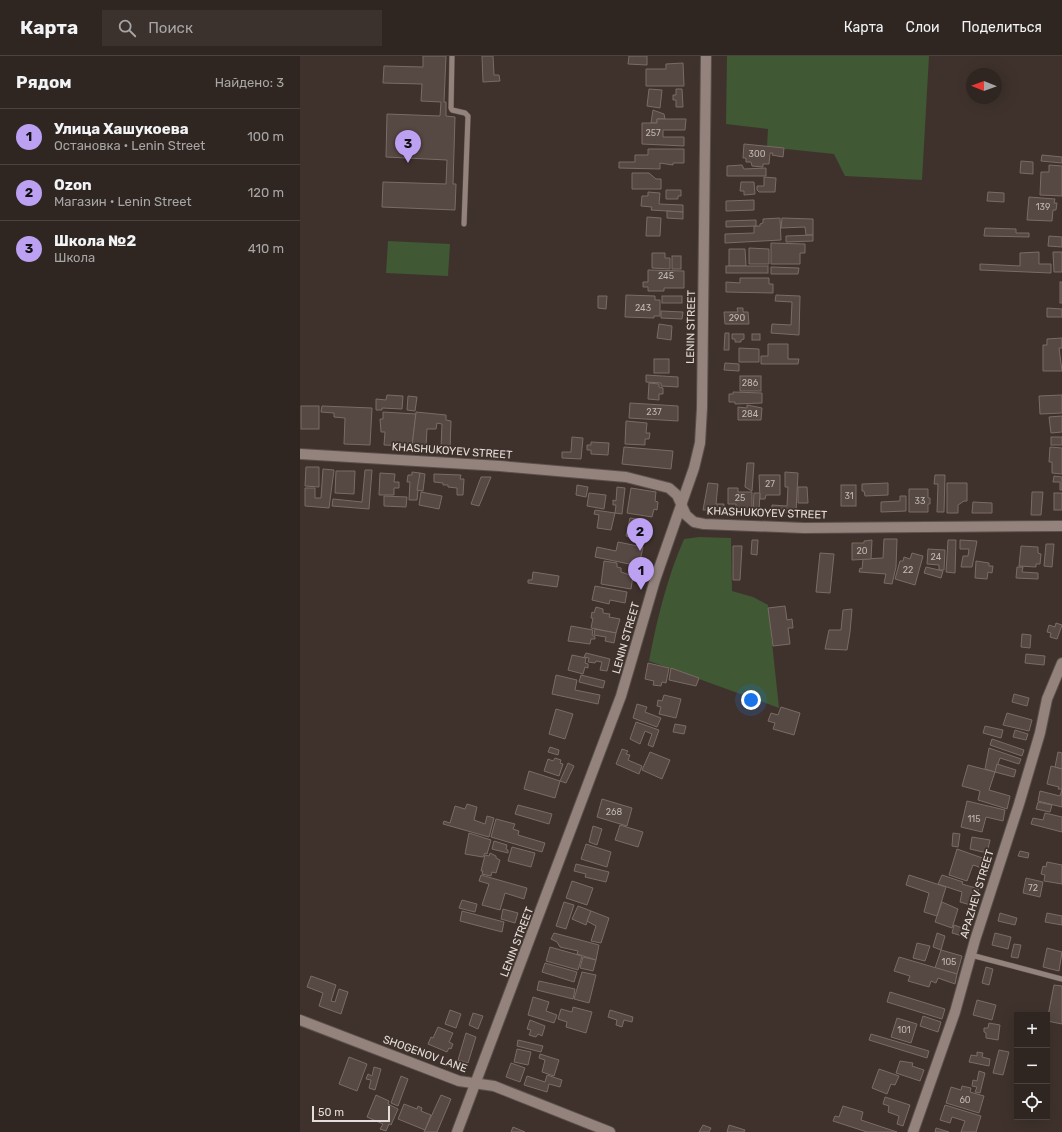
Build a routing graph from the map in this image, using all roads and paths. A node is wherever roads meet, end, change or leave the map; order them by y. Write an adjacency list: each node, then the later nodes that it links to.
1 (452, 56): 3 (lane)
2 (706, 56): 5 (street, LENIN STREET)
3 (464, 224)
4 (300, 454): 5 (street, KHASHUKOYEV STREET)
5 (683, 504): 6 (street, KHASHUKOYEV STREET); 11 (street, LENIN STREET)
6 (1062, 526)
7 (1062, 663): 8 (street, APAZHEV STREET)
8 (971, 955): 9 (lane); 14 (street, APAZHEV STREET)
9 (1062, 979)
10 (300, 1020): 11 (street, SHOGENOV LANE)
11 (476, 1083): 12 (street, LENIN STREET); 13 (street, SHOGENOV LANE)
12 (457, 1132)
13 (610, 1132)
14 (913, 1132)

